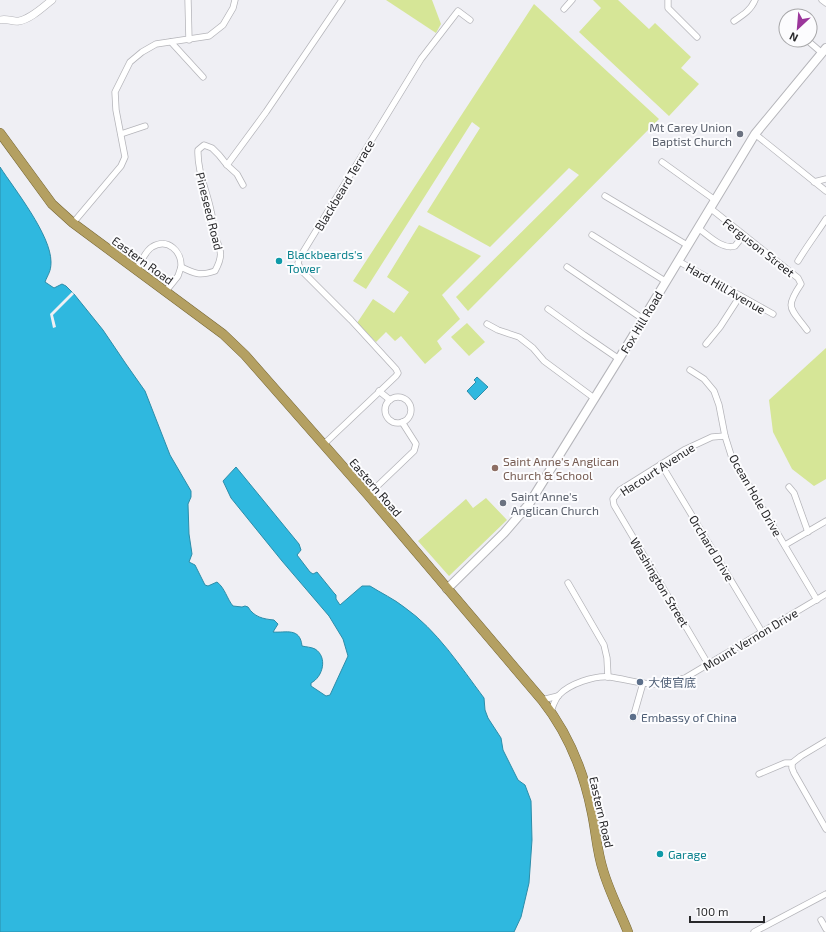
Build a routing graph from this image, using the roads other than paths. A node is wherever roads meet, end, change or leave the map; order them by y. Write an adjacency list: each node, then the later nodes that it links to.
1 (52, 0): 11 (street)
2 (188, 0): 15 (street)
3 (235, 0): 15 (street)
4 (342, 0): 24 (street)
5 (572, 0): 10 (street)
6 (668, 0): 14 (street)
7 (755, 0): 13 (street)
8 (822, 0): 9 (street)
9 (826, 3)
10 (564, 9)
11 (0, 20)
12 (470, 20): 54 (street, Blackbeard Terrace)
13 (734, 21)
14 (697, 37)
15 (189, 40): 16 (street)
16 (171, 42): 18 (street); 21 (street)
17 (824, 51): 22 (main road, Fox Hill Road)
18 (203, 77)
19 (145, 126): 21 (street)
20 (0, 133): 33 (highway, Eastern Road)
21 (121, 134): 33 (street)
22 (755, 134): 26 (street); 30 (main road, Fox Hill Road)
23 (662, 162): 30 (street)
24 (227, 165): 27 (street, Pineseed Road); 40 (street, Pineseed Road)
25 (826, 179): 26 (street)
26 (814, 182): 28 (street)
27 (243, 184)
28 (826, 191)
29 (605, 196): 37 (street)
30 (715, 200): 31 (main road, Fox Hill Road)
31 (710, 208): 34 (main road, Fox Hill Road); 50 (street, Ferguson Street)
32 (826, 219): 39 (street)
33 (73, 224): 42 (highway, Eastern Road)
34 (698, 228): 36 (street); 37 (main road, Fox Hill Road)
35 (592, 236): 43 (street)
36 (739, 241)
37 (687, 245): 38 (main road, Fox Hill Road)
38 (678, 261): 43 (main road, Fox Hill Road); 45 (street, Hard Hill Avenue)
39 (798, 261)
40 (182, 267): 42 (street); 44 (street)
41 (567, 267): 48 (street)
42 (136, 270): 44 (highway, Eastern Road)
43 (665, 281): 48 (main road, Fox Hill Road)
44 (166, 291): 59 (highway, Eastern Road)
45 (740, 296): 47 (street, Hard Hill Avenue); 51 (street)
46 (548, 309): 52 (street)
47 (773, 314)
48 (643, 319): 52 (main road, Fox Hill Road)
49 (487, 324): 55 (street)
50 (807, 330)
51 (706, 344)
52 (619, 359): 55 (main road, Fox Hill Road)
53 (690, 370): 58 (street, Ocean Hole Drive)
54 (379, 391): 56 (street); 59 (street, Blackbeard Terrace)
55 (594, 398): 68 (main road, Fox Hill Road)
56 (390, 400): 57 (street); 57 (street)
57 (402, 422): 62 (street)
58 (725, 436): 60 (street, Hacourt Avenue); 66 (street, Ocean Hole Drive)
59 (323, 445): 62 (highway, Eastern Road)
60 (661, 464): 63 (street, Hacourt Avenue); 71 (street, Orchard Drive)
61 (790, 487): 65 (street)
62 (368, 495): 68 (highway, Eastern Road)
63 (614, 499): 72 (street, Washington Street)
64 (826, 521): 65 (street)
65 (808, 532): 66 (street)
66 (785, 545): 70 (street, Ocean Hole Drive)
67 (568, 582): 73 (street)
68 (447, 589): 76 (highway, Eastern Road)
69 (826, 594): 70 (street, Mount Vernon Drive)
70 (817, 600): 71 (street, Mount Vernon Drive)
71 (762, 632): 72 (street, Mount Vernon Drive)
72 (708, 664): 74 (street, Mount Vernon Drive)
73 (608, 677): 74 (street, Mount Vernon Drive); 75 (street, Mount Vernon Drive)
74 (643, 683): 78 (street)
75 (558, 696): 76 (street); 77 (street)
76 (542, 700): 77 (highway, Eastern Road)
77 (550, 711): 86 (highway, Eastern Road)
78 (633, 718)
79 (826, 741): 80 (street)
80 (792, 763): 81 (street); 82 (street)
81 (759, 774)
82 (826, 829)
83 (826, 894): 87 (street)
84 (821, 920): 85 (street)
85 (826, 930): 88 (street)
86 (628, 932)
87 (754, 932)
88 (823, 932)

